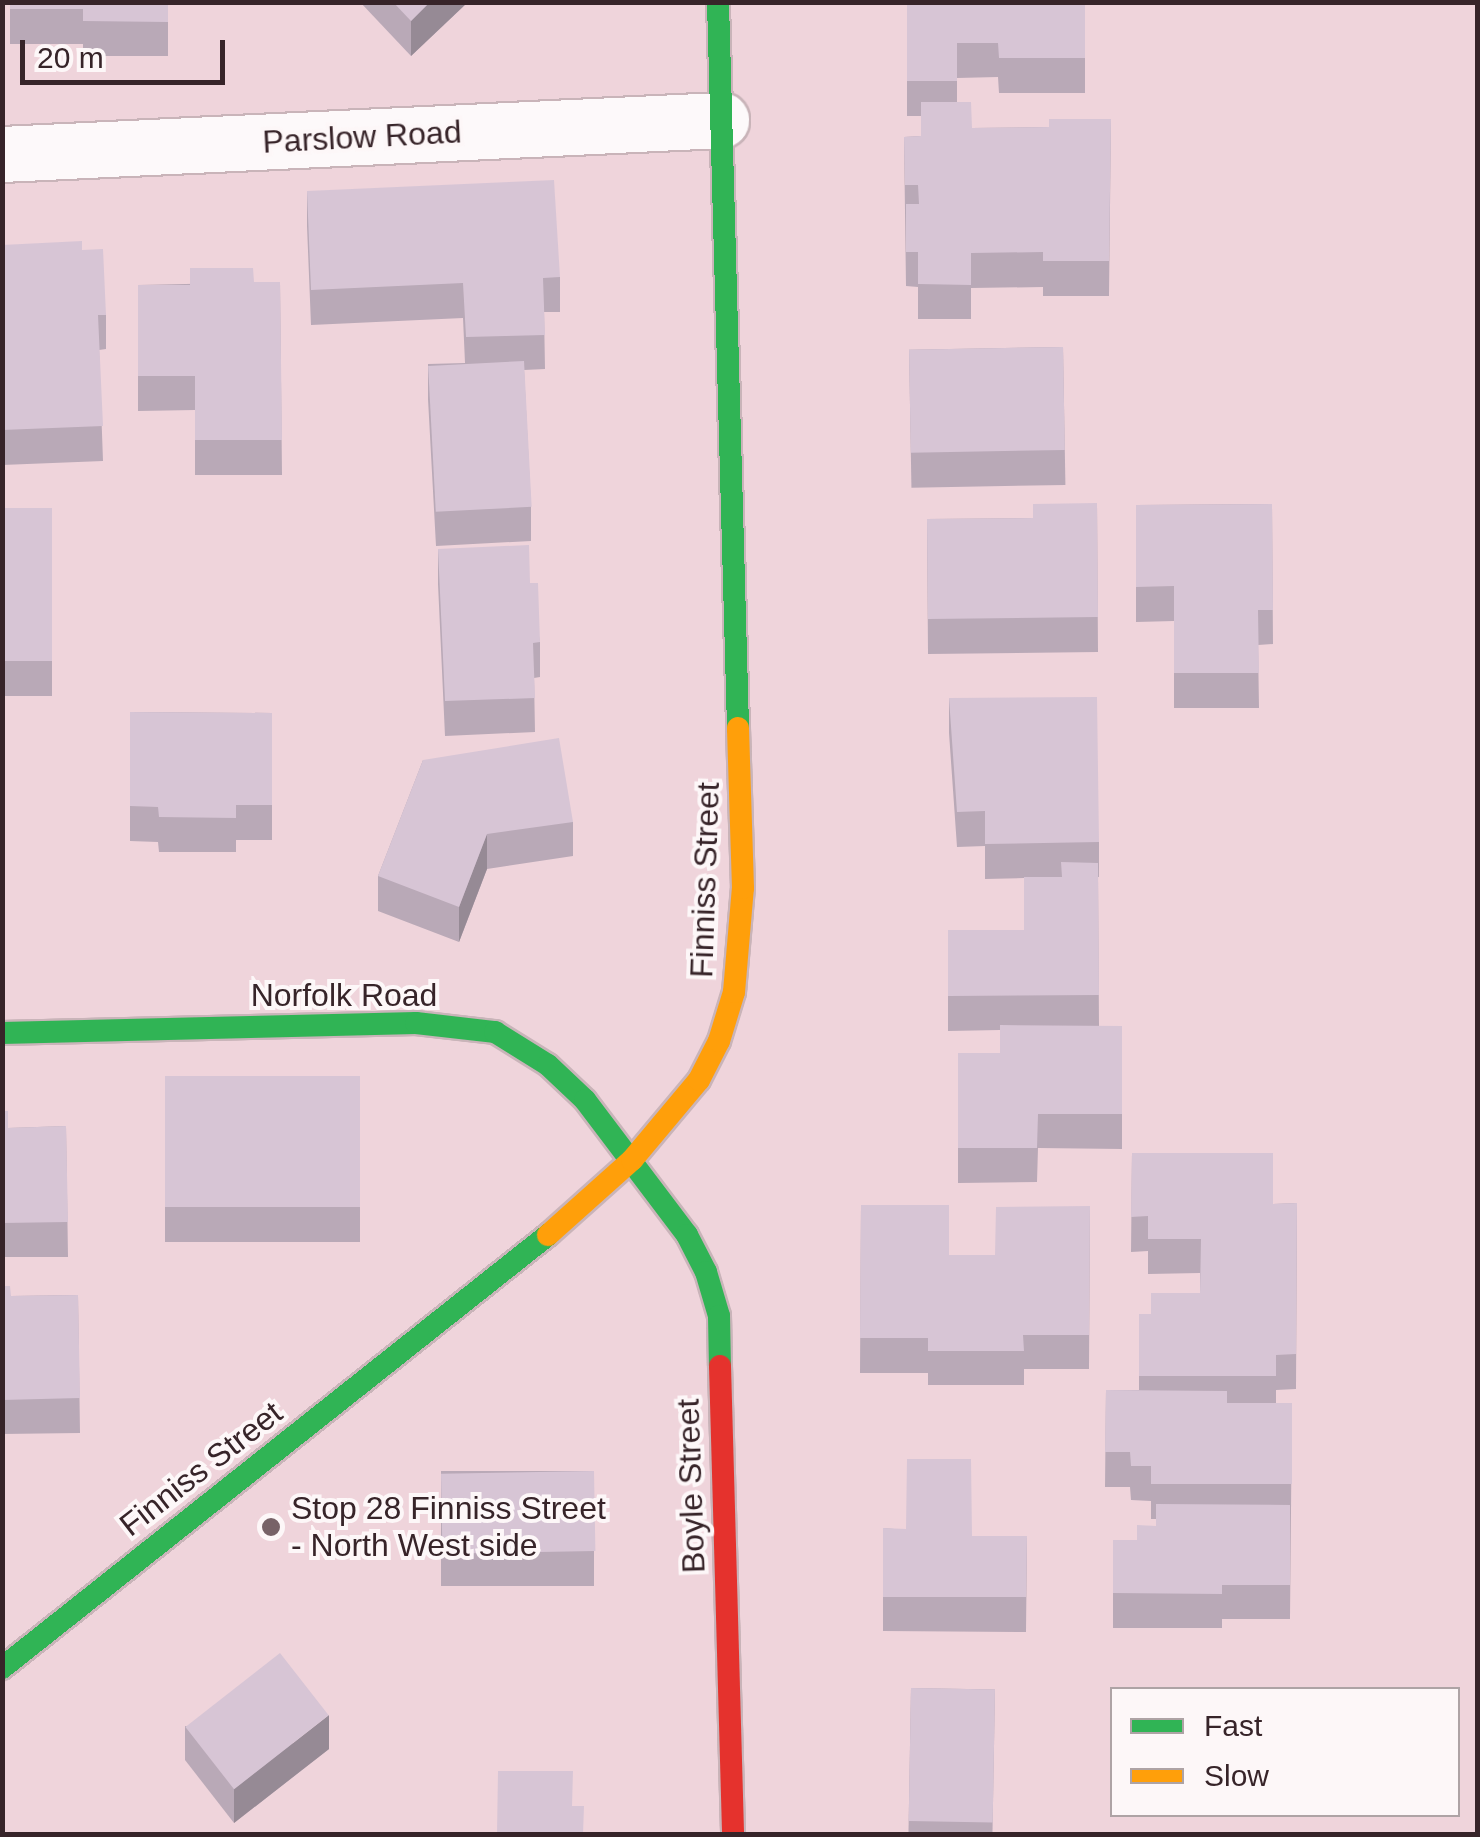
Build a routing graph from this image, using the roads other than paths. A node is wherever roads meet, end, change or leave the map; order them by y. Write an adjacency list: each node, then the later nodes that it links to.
1 (718, 2): 2 (street, Finniss Street)
2 (721, 120): 3 (street, Parslow Road); 5 (street, Finniss Street)
3 (2, 154)
4 (2, 1033): 5 (street, Norfolk Road)
5 (632, 1160): 6 (street, Finniss Street); 7 (street, Boyle Street)
6 (2, 1668)
7 (733, 1834)

